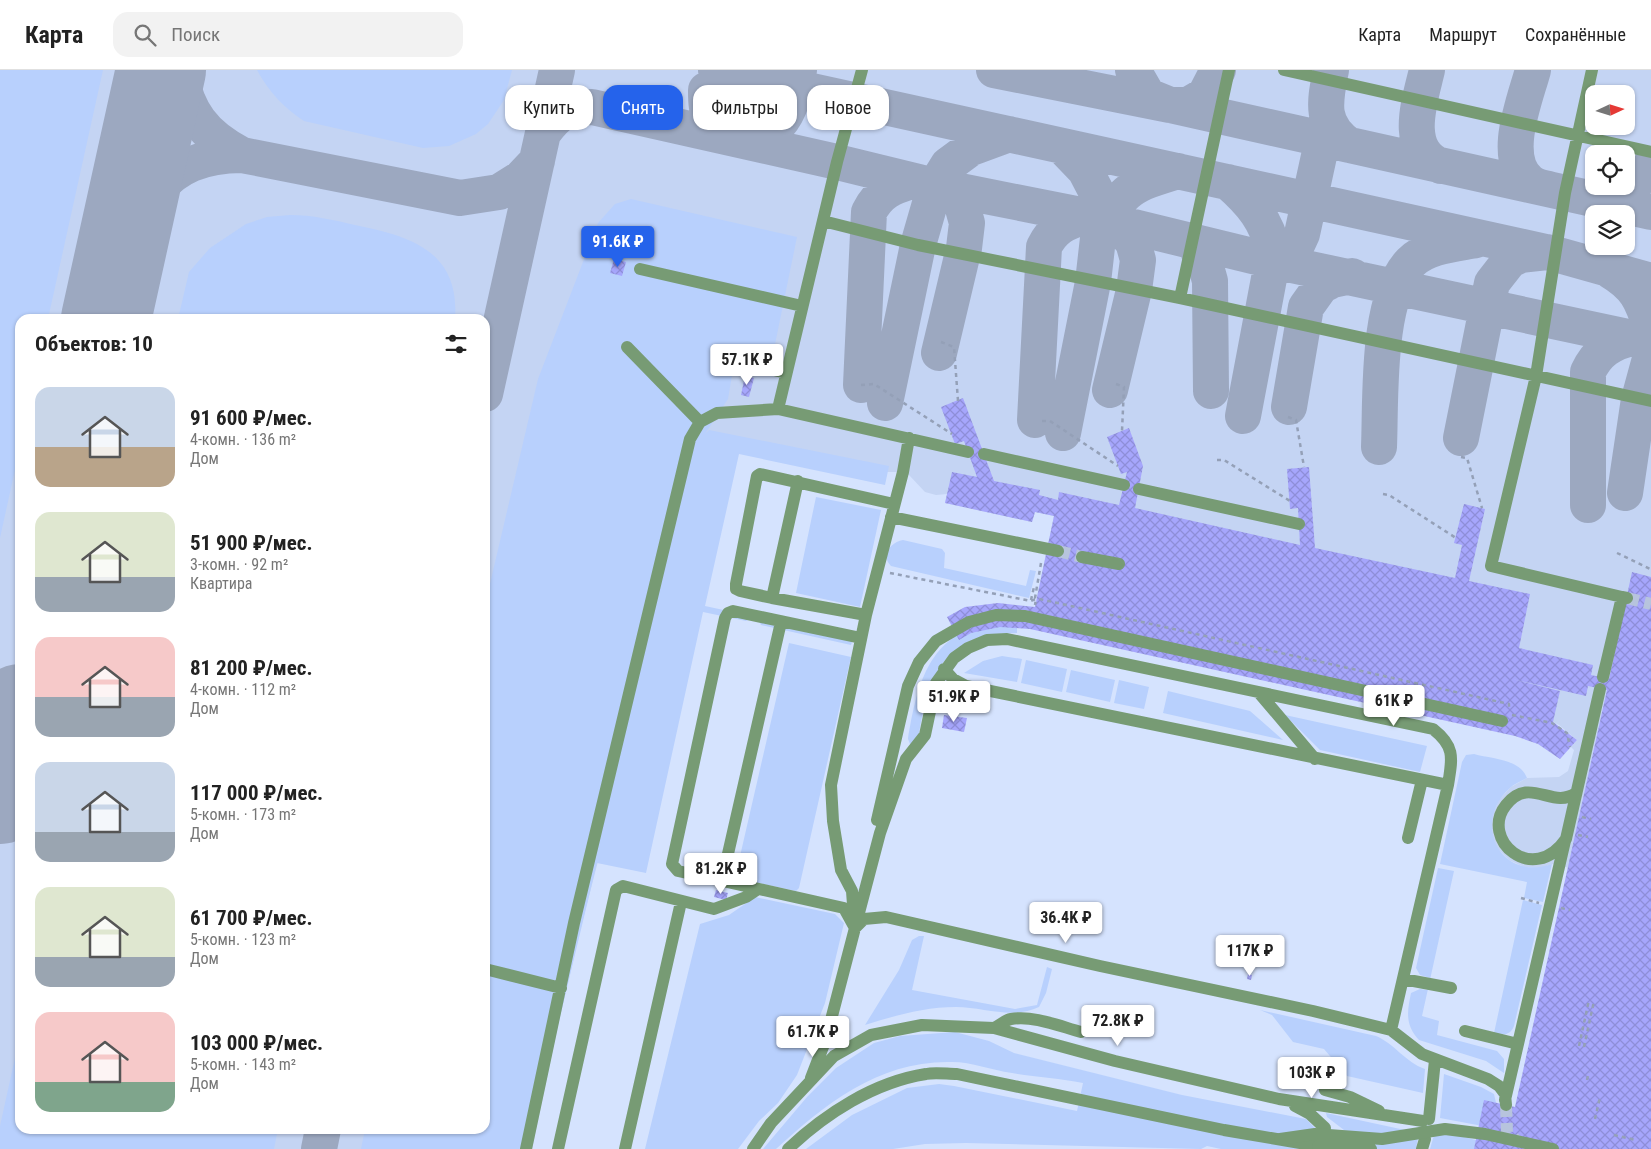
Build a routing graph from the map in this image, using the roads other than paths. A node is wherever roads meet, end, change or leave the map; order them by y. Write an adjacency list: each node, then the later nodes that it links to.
1 (862, 70): 7 (street)
2 (1229, 70): 9 (street)
3 (1284, 70): 5 (street)
4 (1592, 70): 5 (street)
5 (1577, 134): 6 (street); 14 (street)
6 (1651, 152)
7 (823, 221): 9 (street); 10 (street)
8 (640, 269): 10 (street)
9 (1180, 298): 14 (street)
10 (802, 306): 13 (street)
11 (627, 347): 17 (street)
12 (743, 362): 13 (street)
13 (786, 373): 16 (street)
14 (1536, 376): 15 (street); 40 (street)
15 (1651, 401)
16 (778, 409): 17 (street); 18 (street)
17 (700, 422): 49 (street)
18 (909, 438): 19 (street); 24 (street)
19 (968, 452)
20 (984, 454): 22 (street)
21 (798, 481): 24 (street); 30 (street); 30 (street)
22 (1124, 485)
23 (1139, 489): 26 (street)
24 (894, 504): 25 (street)
25 (891, 517): 27 (street); 31 (street)
26 (1299, 524)
27 (1058, 551)
28 (1082, 557): 29 (street)
29 (1119, 564)
30 (772, 598): 31 (street)
31 (866, 615): 33 (street)
32 (781, 622): 33 (street); 43 (street); 43 (street)
33 (861, 638): 46 (street)
34 (944, 669): 35 (street); 37 (street); 46 (street)
35 (1260, 694): 37 (street); 39 (street)
36 (1502, 721): 46 (street)
37 (1315, 759): 38 (street)
38 (1422, 780): 39 (street); 41 (street)
39 (1448, 785): 48 (street)
40 (1576, 792): 42 (street); 42 (street)
41 (1408, 838)
42 (1566, 838): 55 (street)
43 (722, 880): 44 (street)
44 (758, 889): 45 (street); 46 (street)
45 (681, 902): 65 (street); 66 (street)
46 (855, 928): 52 (street); 57 (street)
47 (490, 970): 49 (street)
48 (1403, 978): 50 (street); 52 (street)
49 (561, 988): 64 (street)
50 (1451, 988)
51 (994, 1028): 54 (street); 57 (street); 59 (street)
52 (1391, 1030): 56 (street)
53 (1465, 1031): 55 (street)
54 (1081, 1032)
55 (1518, 1044): 56 (street)
56 (1435, 1060): 60 (street)
57 (811, 1078): 67 (street)
58 (1325, 1090): 60 (street)
59 (1279, 1099): 60 (street); 61 (street)
60 (1395, 1118)
61 (1325, 1128)
62 (1280, 1139): 63 (street, bridge); 68 (street); 71 (street, bridge)
63 (1320, 1147): 69 (street, bridge); 70 (street, bridge)
64 (526, 1149)
65 (558, 1149)
66 (625, 1149)
67 (752, 1149)
68 (788, 1149)
69 (1333, 1149)
70 (1371, 1149)
71 (1553, 1149)

